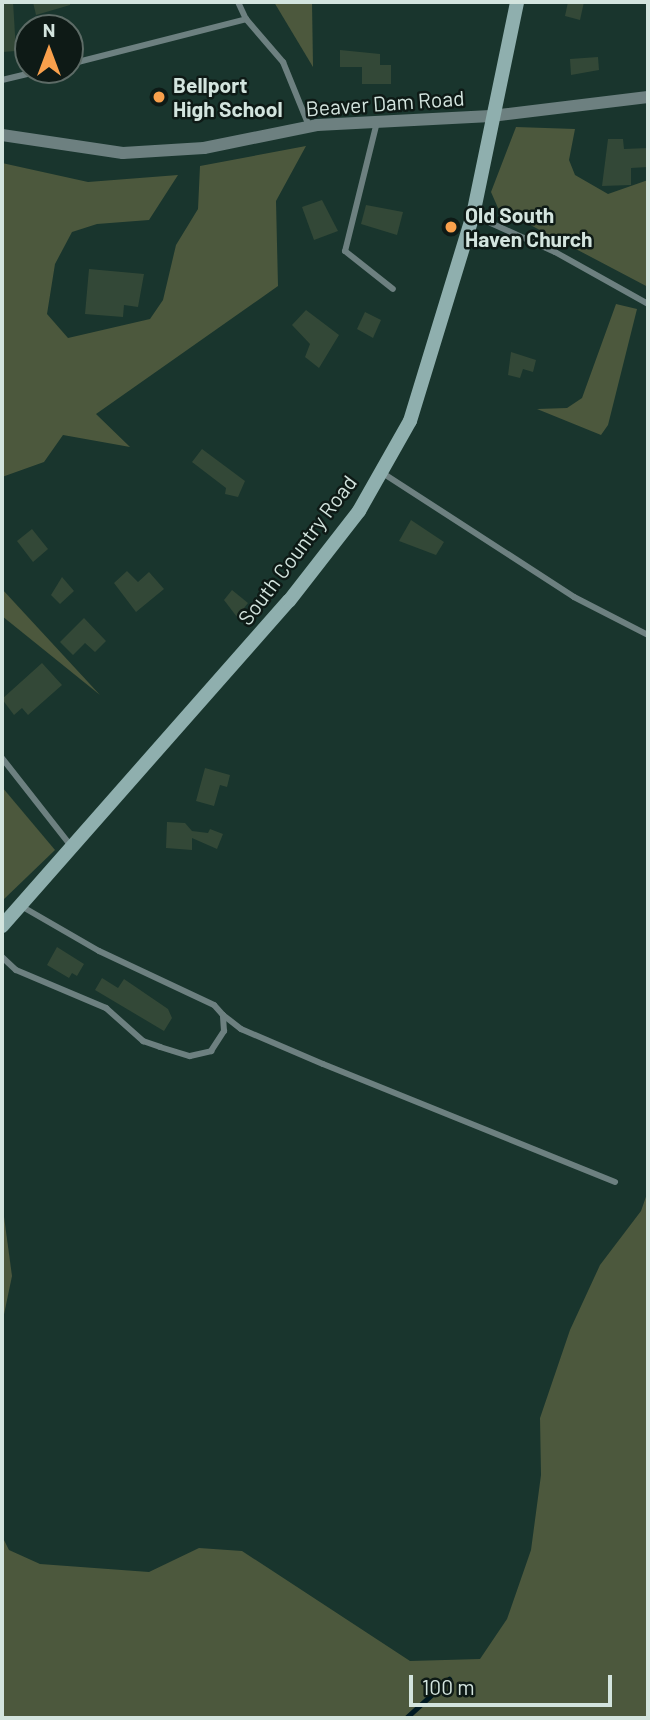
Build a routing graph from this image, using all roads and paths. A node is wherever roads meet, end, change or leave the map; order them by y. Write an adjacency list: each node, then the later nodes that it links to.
1 (238, 2): 3 (lane)
2 (517, 2): 6 (main road, South Country Road)
3 (246, 19): 4 (lane); 8 (lane)
4 (84, 60)
5 (648, 97): 6 (street, Beaver Dam Road)
6 (491, 116): 7 (street, Beaver Dam Road); 10 (main road, South Country Road)
7 (377, 122): 8 (street, Beaver Dam Road); 11 (lane)
8 (309, 126): 9 (street, Beaver Dam Road)
9 (2, 135)
10 (473, 215): 12 (lane); 13 (main road, South Country Road)
11 (393, 289)
12 (648, 304)
13 (381, 472): 14 (lane); 16 (main road, South Country Road)
14 (648, 635)
15 (2, 758): 16 (lane)
16 (73, 848): 17 (main road, South Country Road)
17 (21, 906): 18 (main road, South Country Road); 20 (lane)
18 (2, 926)
19 (2, 957): 20 (lane)
20 (223, 1015): 21 (lane)
21 (615, 1182)

